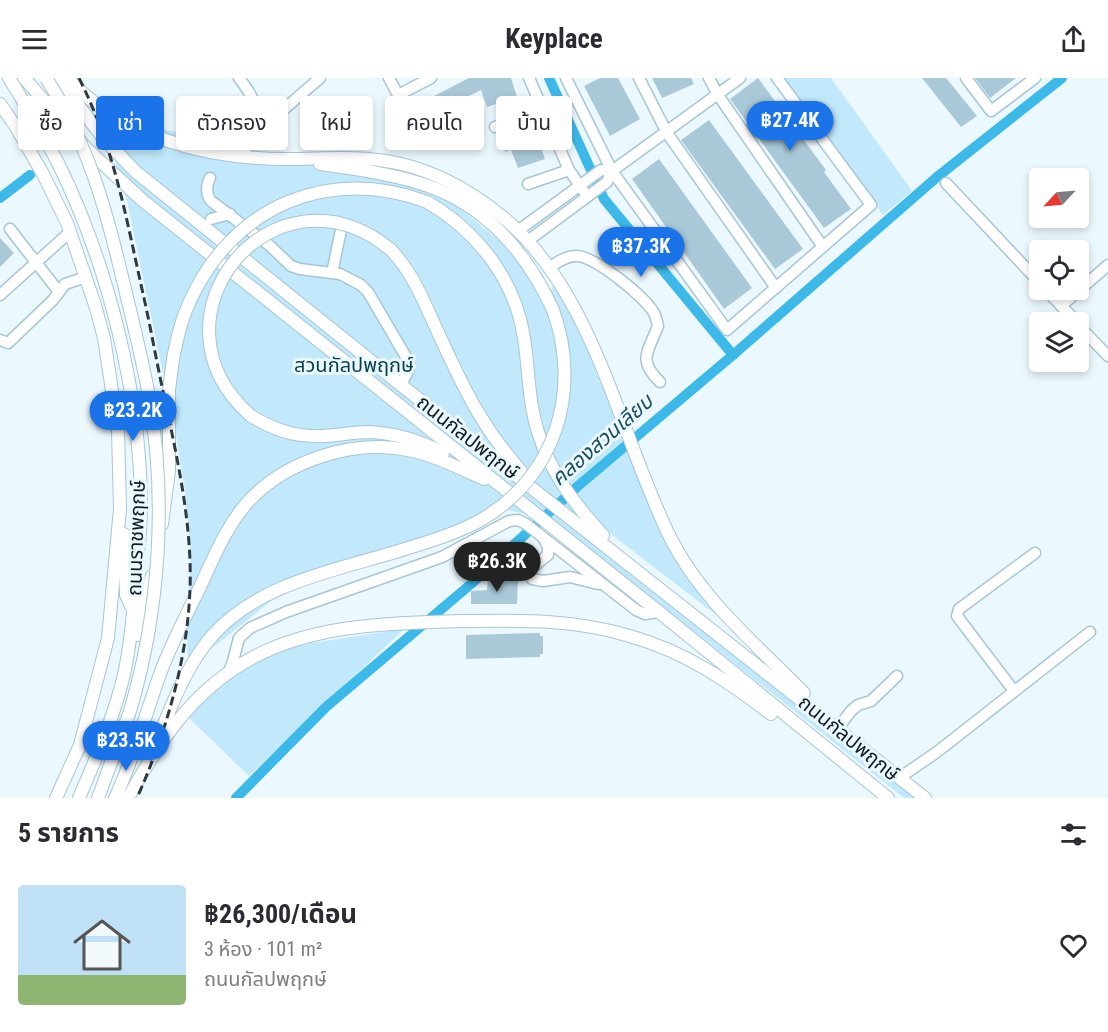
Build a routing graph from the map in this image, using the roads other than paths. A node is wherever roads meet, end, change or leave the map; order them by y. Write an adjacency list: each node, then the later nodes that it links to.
1 (9, 78): 68 (main road, ถนนราชพฤกษ์)
2 (24, 78): 60 (main road, ถนนกัลปพฤกษ์)
3 (46, 78): 81 (main road, ถนนราชพฤกษ์, bridge)
4 (58, 78): 59 (main road, ถนนกัลปพฤกษ์)
5 (67, 78): 26 (main road)
6 (238, 78): 19 (street)
7 (320, 78): 22 (street)
8 (388, 78): 9 (street)
9 (431, 78)
10 (529, 78): 20 (street)
11 (566, 78): 29 (street)
12 (639, 78): 23 (street)
13 (709, 78): 18 (street)
14 (740, 78): 18 (street)
15 (777, 78): 42 (street)
16 (966, 78): 17 (street)
17 (1035, 78)
18 (718, 95): 23 (street); 42 (street)
19 (250, 96)
20 (537, 96)
21 (0, 104): 40 (main road, ถนนราชพฤกษ์)
22 (288, 106)
23 (666, 133): 29 (street); 49 (street)
24 (245, 150): 26 (street)
25 (560, 150): 28 (street)
26 (241, 157): 27 (main road)
27 (286, 159): 39 (main road); 75 (main road, bridge)
28 (569, 170): 31 (street); 33 (street)
29 (606, 170): 31 (street); 34 (street); 49 (street)
30 (210, 178): 35 (street)
31 (583, 183): 34 (street); 39 (street)
32 (946, 183): 46 (street)
33 (528, 184)
34 (591, 194): 41 (street)
35 (230, 214): 36 (street); 47 (street)
36 (211, 219)
37 (10, 229): 43 (street)
38 (341, 230): 47 (street)
39 (519, 230): 41 (main road)
40 (70, 232): 43 (street); 48 (main road, ถนนราชพฤกษ์)
41 (529, 240): 45 (main road)
42 (823, 247): 49 (street)
43 (36, 262): 50 (street); 51 (street)
44 (1108, 265): 53 (street)
45 (550, 267): 58 (street); 74 (main road)
46 (1029, 271)
47 (332, 273): 59 (street)
48 (86, 277): 50 (street); 62 (main road, ถนนราชพฤกษ์)
49 (776, 288)
50 (59, 292): 56 (street)
51 (0, 295)
52 (1055, 300): 53 (street)
53 (1061, 306): 54 (street)
54 (1067, 312)
55 (1089, 336): 57 (street)
56 (0, 340)
57 (1108, 356)
58 (660, 382)
59 (401, 385): 61 (main road, ถนนกัลปพฤกษ์)
60 (501, 487): 61 (main road, bridge); 67 (main road, ถนนกัลปพฤกษ์); 82 (main road)
61 (544, 497): 65 (main road, ถนนกัลปพฤกษ์)
62 (120, 509): 68 (main road); 79 (main road, ถนนราชพฤกษ์)
63 (539, 534): 66 (street); 66 (street); 71 (street)
64 (1035, 553): 73 (street)
65 (639, 571): 70 (main road, bridge); 74 (main road, ถนนกัลปพฤกษ์)
66 (604, 586): 67 (street)
67 (659, 612): 77 (main road, ถนนกัลปพฤกษ์)
68 (133, 613): 70 (main road, ถนนราชพฤกษ์)
69 (1090, 632): 73 (street)
70 (125, 670): 80 (main road, ถนนราชพฤกษ์)
71 (228, 674): 75 (main road); 77 (main road)
72 (897, 676): 74 (street)
73 (1014, 691): 76 (street)
74 (838, 728): 76 (main road, ถนนกัลปพฤกษ์)
75 (150, 760): 78 (main road)
76 (899, 778): 84 (main road, ถนนกัลปพฤกษ์)
77 (870, 784): 83 (main road, ถนนกัลปพฤกษ์)
78 (130, 797)
79 (56, 798)
80 (79, 798)
81 (98, 798)
82 (115, 798)
83 (888, 798)
84 (925, 798)

